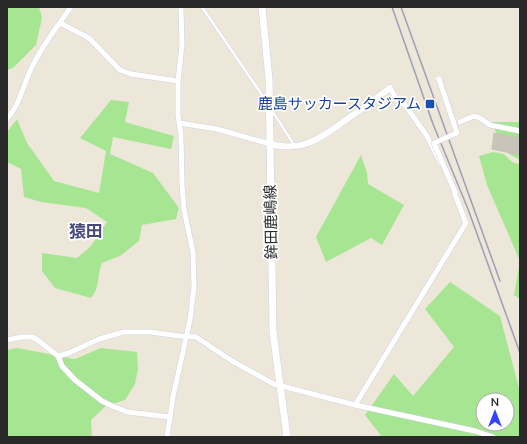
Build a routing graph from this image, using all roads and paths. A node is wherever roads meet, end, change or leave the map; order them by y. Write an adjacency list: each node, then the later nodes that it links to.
1 (70, 7): 5 (street)
2 (181, 7): 7 (street)
3 (202, 7): 9 (lane)
4 (262, 7): 9 (main road, 鉾田鹿嶋線)
5 (60, 23): 7 (street); 10 (street)
6 (440, 79): 16 (street, bridge)
7 (178, 81): 12 (street)
8 (390, 88): 15 (street); 16 (street)
9 (270, 106): 14 (main road, 鉾田鹿嶋線); 15 (lane)
10 (7, 119)
11 (460, 122): 13 (street)
12 (179, 123): 14 (street); 17 (street)
13 (520, 131)
14 (270, 144): 15 (street); 20 (main road, 鉾田鹿嶋線)
15 (296, 147)
16 (455, 192): 21 (street)
17 (185, 336): 19 (street); 20 (street); 22 (street)
18 (7, 340): 19 (street)
19 (58, 356): 22 (street)
20 (279, 386): 21 (street); 24 (main road, 鉾田鹿嶋線)
21 (355, 405): 25 (street)
22 (170, 417): 23 (street)
23 (167, 437)
24 (287, 437)
25 (493, 437)

